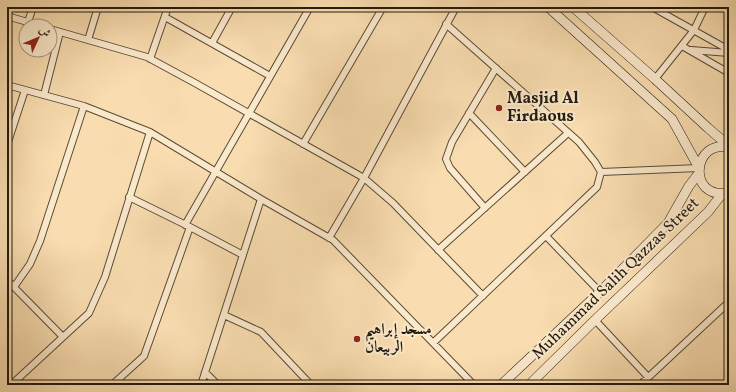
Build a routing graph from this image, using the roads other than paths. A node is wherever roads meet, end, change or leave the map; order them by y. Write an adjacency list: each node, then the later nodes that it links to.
1 (33, 7): 14 (street)
2 (98, 7): 19 (street)
3 (168, 7): 13 (street)
4 (232, 7): 20 (street)
5 (310, 7): 28 (street)
6 (383, 7): 38 (street)
7 (456, 7): 16 (street)
8 (548, 7): 41 (street)
9 (573, 7): 29 (street)
10 (652, 7): 17 (street)
11 (705, 7): 17 (street)
12 (7, 16): 15 (street)
13 (165, 17): 20 (street); 25 (street)
14 (29, 18)
15 (18, 19)
16 (446, 24): 26 (street); 45 (street)
17 (694, 30): 21 (street); 23 (street)
18 (60, 32): 19 (street); 32 (street)
19 (88, 40): 25 (street)
20 (212, 43): 28 (street)
21 (682, 46): 22 (street); 29 (street)
22 (688, 50): 24 (street); 27 (street)
23 (729, 50)
24 (729, 53)
25 (150, 59): 34 (street)
26 (496, 68): 35 (street); 37 (street)
27 (729, 73)
28 (270, 76): 34 (street)
29 (655, 79): 40 (street)
30 (7, 85): 31 (street)
31 (25, 90): 32 (street); 39 (street)
32 (44, 95): 33 (street)
33 (84, 106): 36 (street); 56 (street)
34 (249, 113): 38 (street); 42 (street)
35 (469, 113): 43 (street); 49 (street)
36 (150, 132): 42 (street); 47 (street)
37 (568, 133): 43 (street); 44 (street)
38 (303, 144): 45 (street)
39 (7, 145)
40 (729, 147): 41 (street, Muhammad Salih Qazzas Street)
41 (699, 170): 44 (street); 46 (street); 57 (street, Muhammad Salih Qazzas Street)
42 (216, 171): 48 (street); 50 (street)
43 (525, 172): 49 (street)
44 (601, 172): 51 (street)
45 (364, 178): 52 (street); 53 (street)
46 (726, 193): 61 (street, Muhammad Salih Qazzas Street)
47 (130, 197): 50 (street); 62 (street)
48 (261, 199): 52 (street); 54 (street)
49 (485, 208): 53 (street)
50 (187, 226): 54 (street); 68 (street)
51 (546, 236): 57 (street); 58 (street)
52 (329, 238): 63 (street)
53 (438, 250): 58 (street)
54 (243, 255): 60 (street)
55 (7, 280): 56 (street)
56 (14, 287): 62 (street)
57 (600, 292): 73 (street, Muhammad Salih Qazzas Street)
58 (483, 296): 63 (street)
59 (729, 302): 65 (street)
60 (224, 315): 64 (street); 71 (street)
61 (595, 320): 65 (street); 74 (street, Muhammad Salih Qazzas Street)
62 (63, 337): 67 (street)
63 (433, 343): 72 (street)
64 (205, 372): 69 (street); 70 (street)
65 (648, 377): 75 (street)
66 (7, 378): 67 (street)
67 (12, 385)
68 (112, 385)
69 (201, 385)
70 (218, 385)
71 (311, 385)
72 (474, 385)
73 (502, 385)
74 (528, 385)
75 (640, 385)

